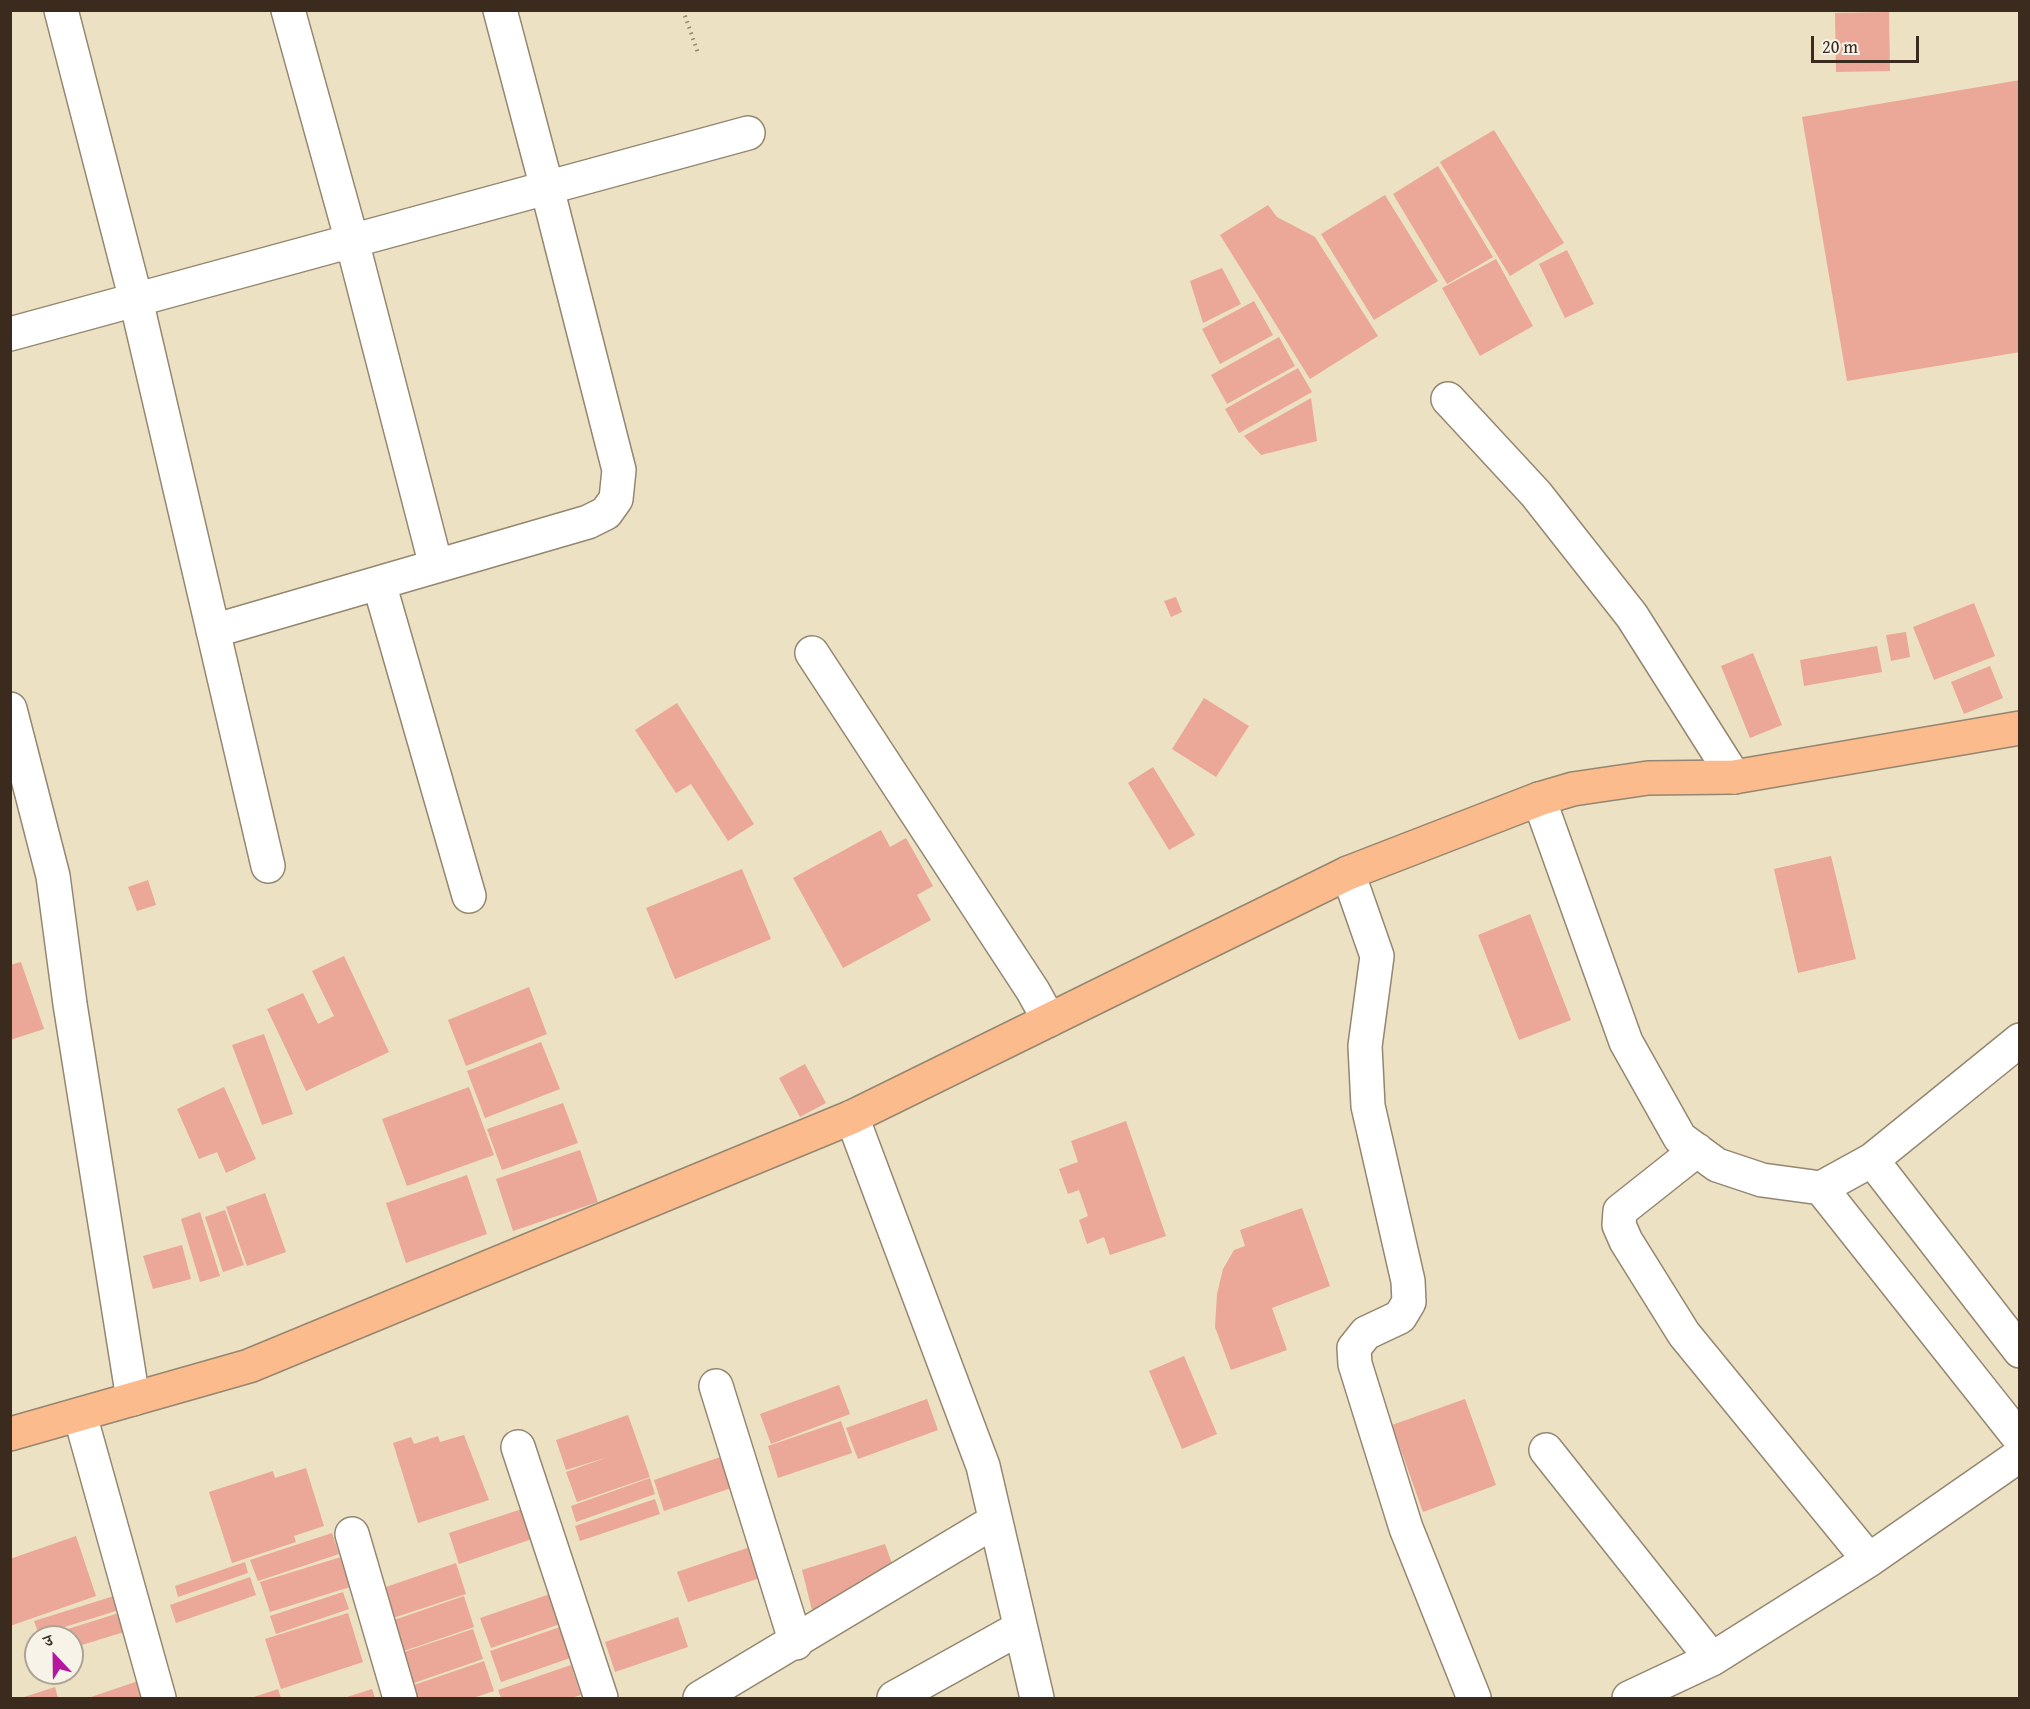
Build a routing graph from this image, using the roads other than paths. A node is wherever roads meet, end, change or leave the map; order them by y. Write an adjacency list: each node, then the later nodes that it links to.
1 (61, 10): 7 (street)
2 (288, 10): 6 (street)
3 (500, 10): 5 (street)
4 (748, 133): 5 (street)
5 (547, 188): 6 (street); 10 (street)
6 (352, 241): 7 (street); 10 (street)
7 (136, 300): 8 (street); 12 (street)
8 (10, 334)
9 (1448, 399): 16 (street)
10 (436, 566): 11 (street)
11 (379, 583): 12 (street); 20 (street)
12 (213, 631): 18 (street)
13 (812, 653): 21 (street)
14 (10, 709): 29 (street)
15 (2019, 728): 16 (main road)
16 (1734, 777): 17 (main road)
17 (1539, 799): 19 (main road); 24 (street)
18 (268, 866)
19 (1348, 873): 21 (main road); 48 (street)
20 (469, 896)
21 (1049, 1020): 23 (main road)
22 (2019, 1040): 25 (street)
23 (852, 1117): 29 (main road); 36 (street)
24 (1697, 1150): 26 (street); 38 (street)
25 (1872, 1161): 26 (street); 27 (street)
26 (1821, 1188): 32 (street)
27 (2019, 1351)
28 (716, 1386): 40 (street)
29 (133, 1400): 30 (main road)
30 (80, 1414): 31 (main road); 42 (street)
31 (10, 1434)
32 (2019, 1439)
33 (518, 1447): 44 (street)
34 (1546, 1450): 41 (street)
35 (2019, 1455): 38 (street)
36 (995, 1521): 39 (street); 40 (street)
37 (352, 1534): 43 (street)
38 (1869, 1560): 41 (street)
39 (1020, 1628): 46 (street); 47 (street)
40 (796, 1643): 45 (street)
41 (1712, 1659): 49 (street)
42 (159, 1698)
43 (400, 1698)
44 (601, 1698)
45 (700, 1698)
46 (894, 1698)
47 (1036, 1698)
48 (1474, 1698)
49 (1629, 1698)

